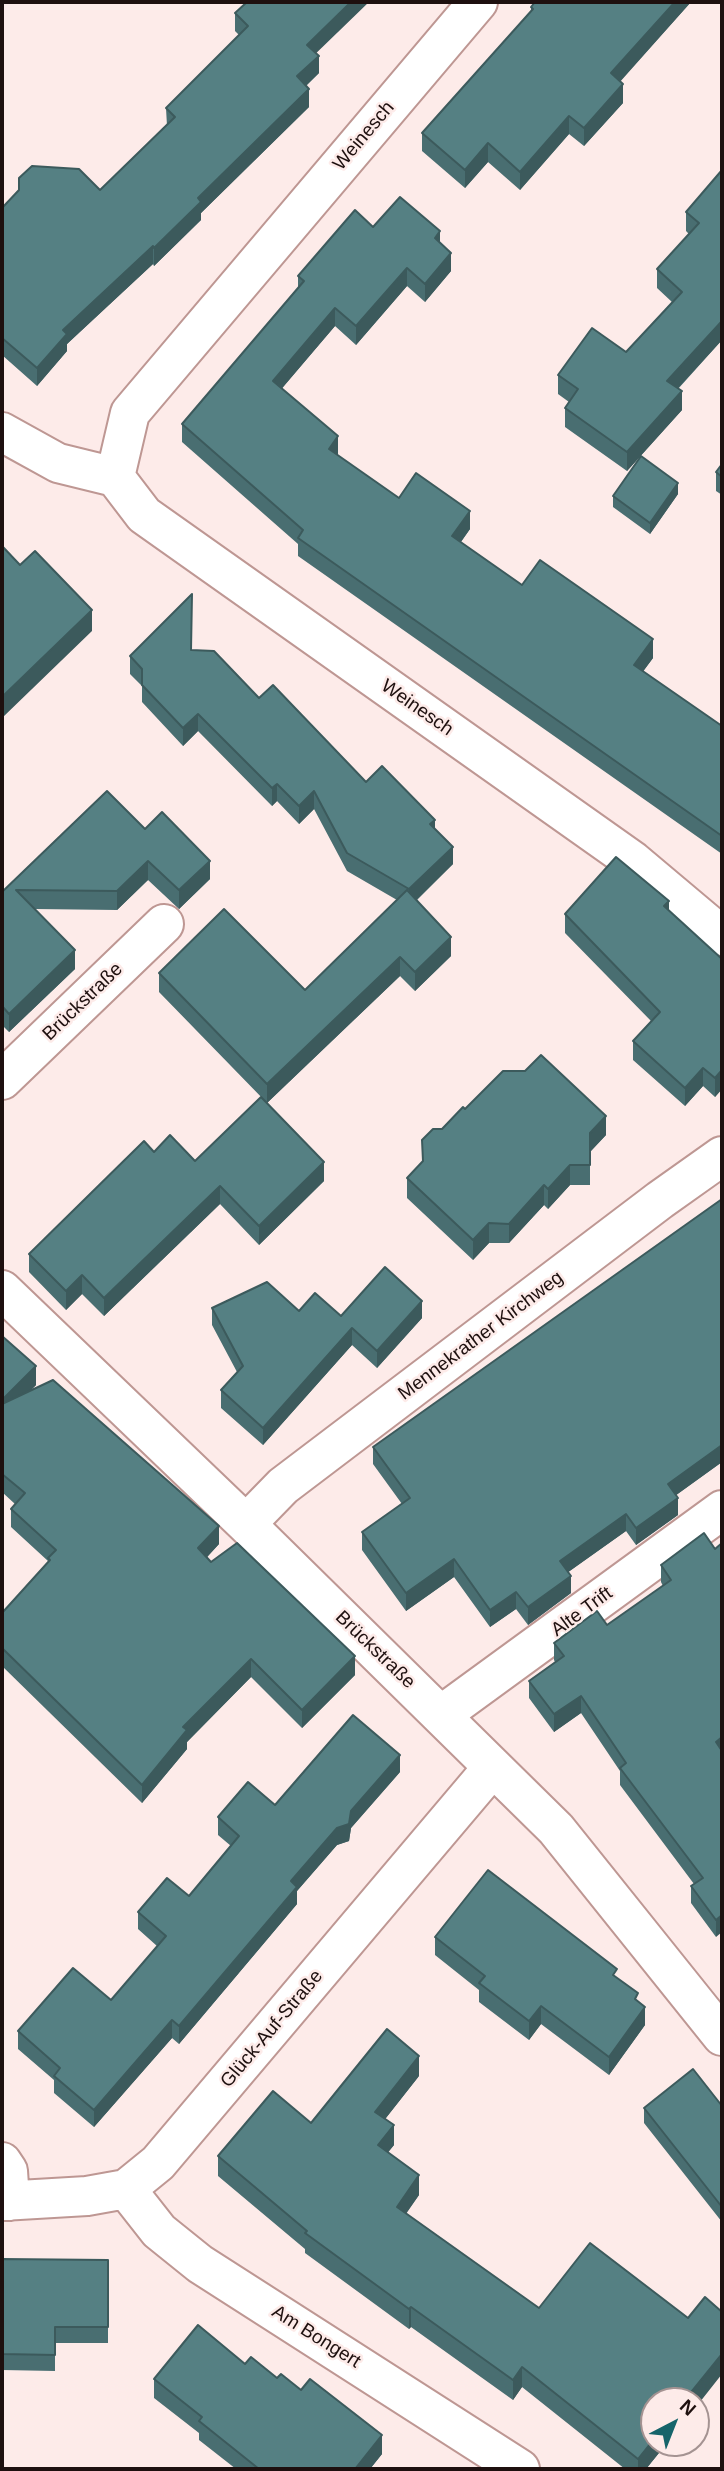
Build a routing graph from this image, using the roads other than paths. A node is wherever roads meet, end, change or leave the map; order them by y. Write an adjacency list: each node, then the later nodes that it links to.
1 (478, 2): 3 (street, Weinesch)
2 (2, 432): 3 (street)
3 (115, 477): 5 (street, Weinesch)
4 (164, 924): 6 (street, Brückstraße)
5 (722, 936)
6 (2, 1080)
7 (722, 1156): 10 (street, Mennekrather Kirchweg)
8 (2, 1290): 10 (street, Brückstraße)
9 (722, 1510): 11 (street, Alte Trift)
10 (246, 1524): 11 (street, Brückstraße)
11 (441, 1715): 12 (street, Brückstraße)
12 (493, 1768): 13 (street, Brückstraße); 15 (street, Glück-Auf-Straße)
13 (721, 2031)
14 (2, 2162): 16 (street)
15 (127, 2189): 16 (street); 17 (street, Am Bongert)
16 (6, 2201)
17 (520, 2469)

